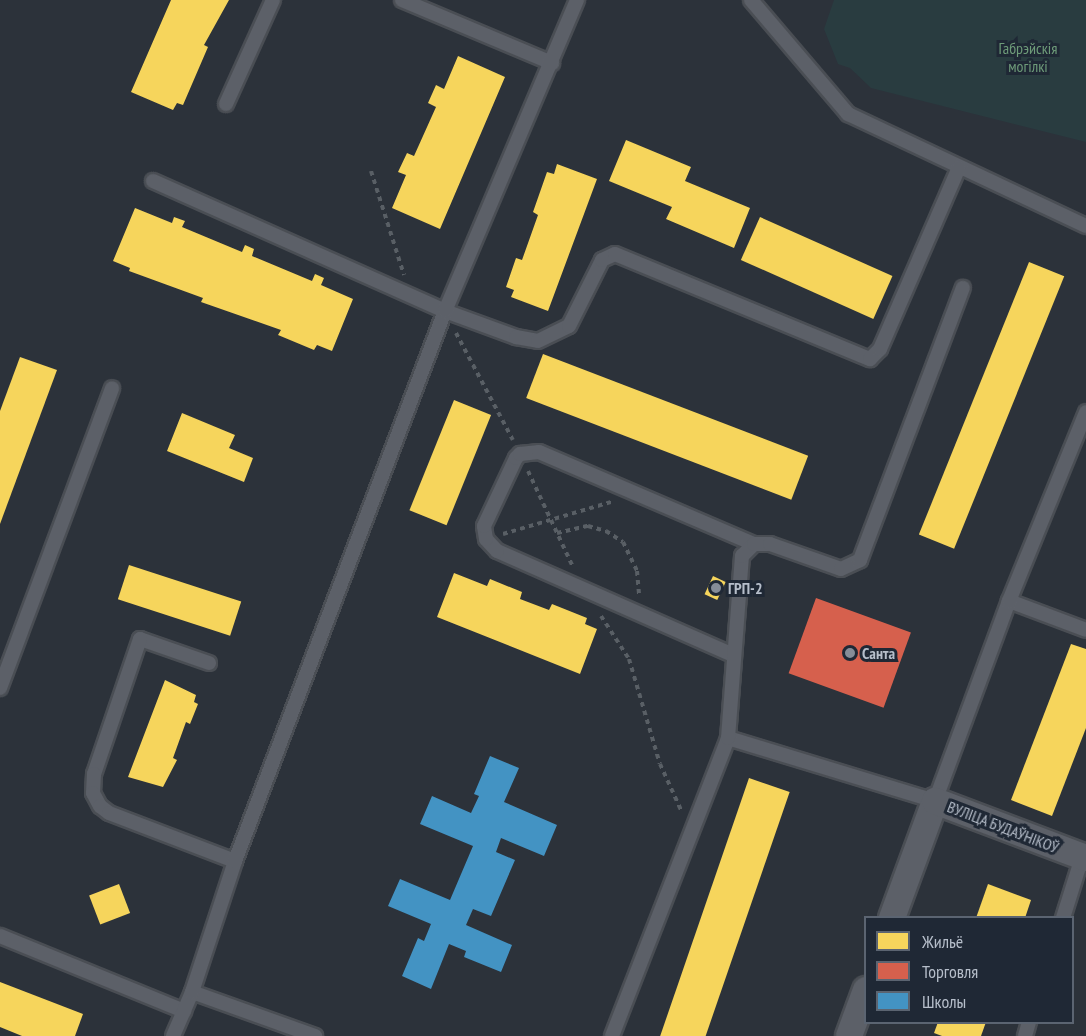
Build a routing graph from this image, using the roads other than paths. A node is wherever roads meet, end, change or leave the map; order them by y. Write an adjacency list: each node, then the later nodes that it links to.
1 (273, 0): 6 (lane)
2 (402, 0): 5 (lane)
3 (577, 0): 5 (lane)
4 (751, 0): 7 (lane)
5 (552, 63): 11 (lane)
6 (226, 104)
7 (959, 167): 9 (lane); 11 (lane)
8 (153, 182): 11 (lane)
9 (1086, 226)
10 (963, 288): 14 (lane)
11 (445, 311): 23 (lane)
12 (112, 388): 19 (lane)
13 (1086, 412): 15 (lane)
14 (753, 544): 17 (lane); 17 (lane)
15 (1009, 601): 16 (lane); 21 (lane)
16 (1086, 630)
17 (733, 655): 20 (lane)
18 (209, 663): 23 (lane)
19 (0, 688)
20 (728, 738): 21 (lane); 32 (lane)
21 (935, 801): 22 (street, ВУЛІЦА БУДАЎНІКОЎ); 24 (street, ВУЛІЦА БУДАЎНІКОЎ)
22 (1085, 854): 25 (lane)
23 (235, 861): 27 (lane)
24 (893, 916)
25 (1064, 916)
26 (0, 936): 29 (lane)
27 (192, 992): 29 (lane); 31 (lane)
28 (864, 995): 33 (street)
29 (184, 1011): 30 (lane)
30 (173, 1036)
31 (315, 1036)
32 (612, 1036)
33 (849, 1036)

